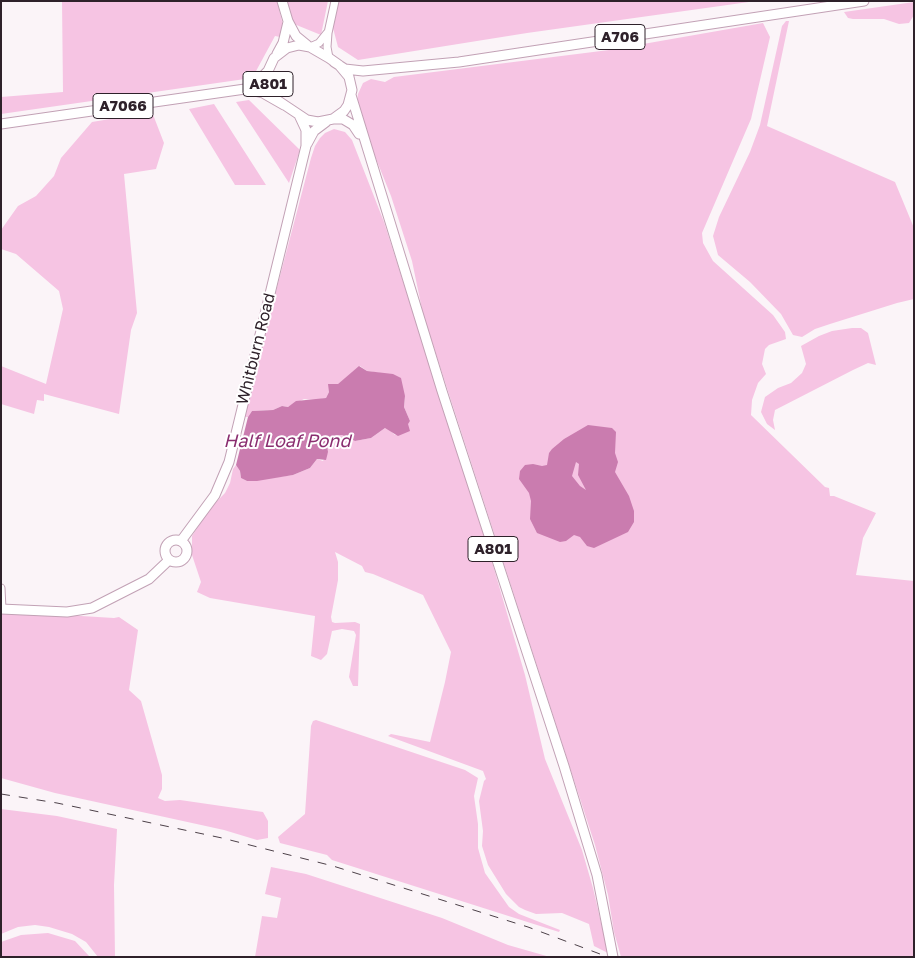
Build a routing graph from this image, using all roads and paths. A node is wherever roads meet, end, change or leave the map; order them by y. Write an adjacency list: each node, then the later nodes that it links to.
1 (282, 1): 4 (main road, A801)
2 (335, 1): 5 (street)
3 (864, 1): 9 (main road, A706)
4 (288, 21): 6 (main road, A801); 7 (main road, A801)
5 (328, 33): 6 (street); 8 (street)
6 (309, 46): 7 (main road, A801); 8 (main road, A801)
7 (274, 58): 10 (main road, A801)
8 (331, 60): 9 (main road, A706); 12 (main road, A801)
9 (375, 70): 12 (main road)
10 (268, 71): 11 (main road, A7066); 13 (main road, A801)
11 (245, 89): 13 (main road, A7066); 16 (main road, A7066)
12 (351, 93): 15 (main road); 18 (main road, A801)
13 (284, 106): 14 (main road, A801)
14 (298, 115): 15 (main road, A801); 17 (main road, Whitburn Road)
15 (332, 119): 17 (main road, Whitburn Road); 18 (main road, A801)
16 (1, 124)
17 (306, 146): 19 (main road, Whitburn Road)
18 (366, 147): 23 (main road, A801)
19 (181, 541): 20 (main road); 20 (main road)
20 (169, 560): 22 (main road)
21 (1, 588): 22 (street)
22 (2, 609)
23 (613, 955)

